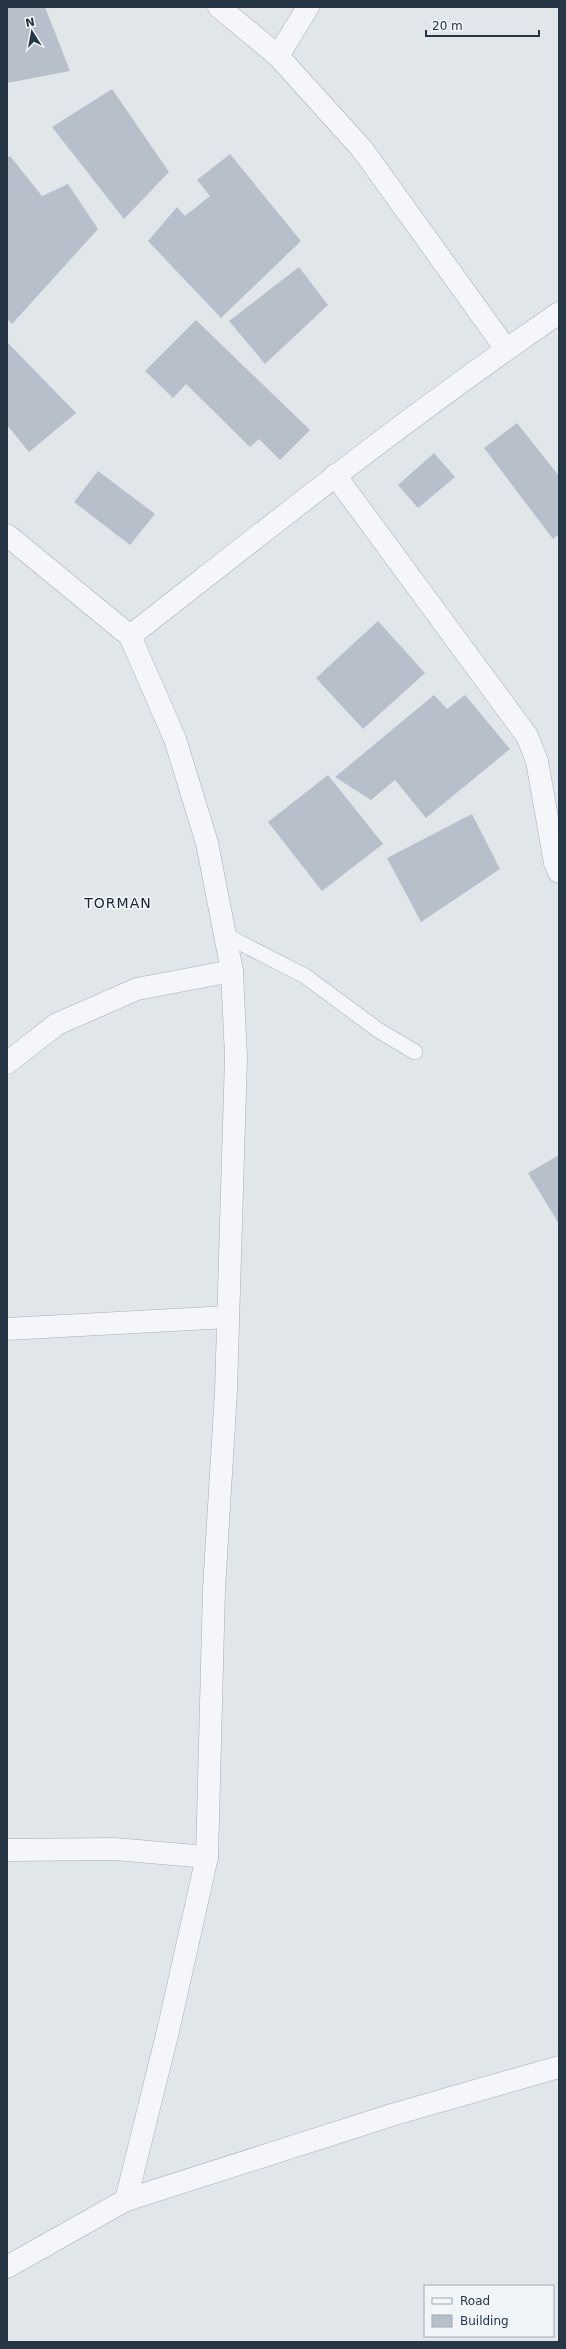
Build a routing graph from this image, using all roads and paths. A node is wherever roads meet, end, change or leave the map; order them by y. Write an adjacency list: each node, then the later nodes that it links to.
1 (219, 7): 3 (street)
2 (308, 7): 3 (street)
3 (278, 56): 5 (street)
4 (559, 313): 5 (street)
5 (506, 350): 6 (street)
6 (335, 475): 8 (street); 9 (street)
7 (7, 535): 8 (street)
8 (130, 636): 10 (street)
9 (559, 872)
10 (225, 935): 11 (street); 12 (lane)
11 (232, 971): 13 (street); 14 (street)
12 (414, 1052)
13 (7, 1063)
14 (228, 1317): 15 (street); 17 (street)
15 (7, 1329)
16 (7, 1850): 17 (street)
17 (207, 1857): 19 (street)
18 (559, 2067): 19 (street)
19 (126, 2200): 20 (street)
20 (7, 2267)

